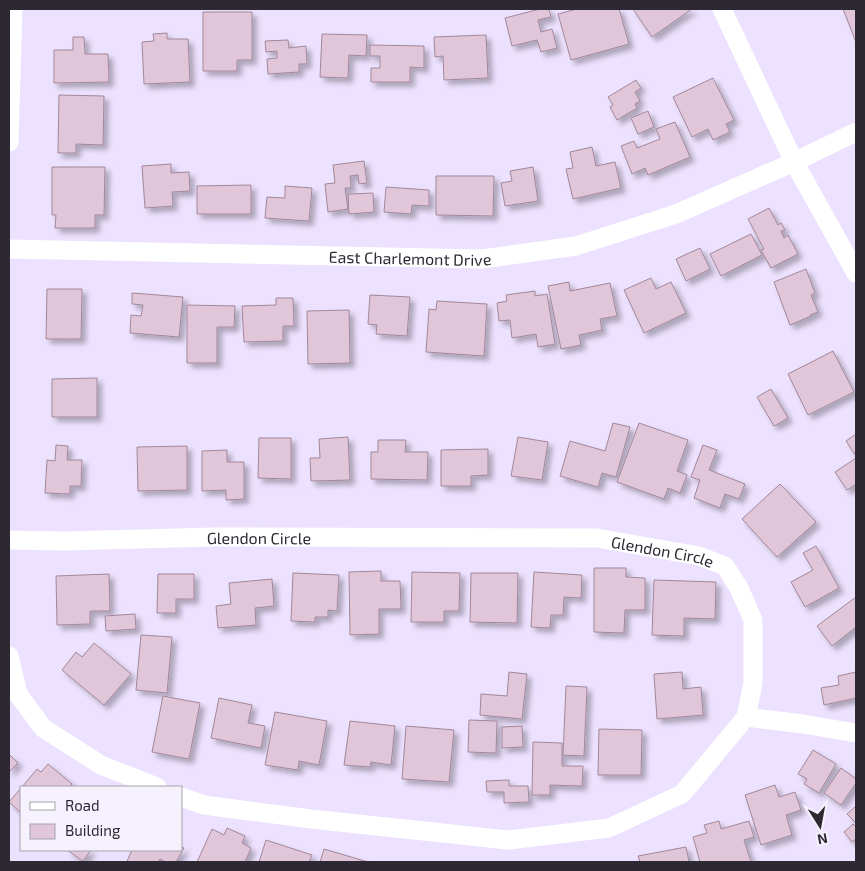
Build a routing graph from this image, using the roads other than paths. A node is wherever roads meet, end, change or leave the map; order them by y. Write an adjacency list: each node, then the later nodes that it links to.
1 (14, 9): 4 (street)
2 (722, 9): 5 (street)
3 (856, 132): 5 (street, East Charlemont Drive)
4 (9, 142)
5 (794, 162): 6 (street, East Charlemont Drive); 7 (street)
6 (9, 249)
7 (856, 273)
8 (9, 540): 10 (street, Glendon Circle)
9 (9, 656): 12 (street)
10 (746, 717): 11 (street); 13 (street, Glendon Circle)
11 (856, 733)
12 (154, 786)
13 (182, 797)

